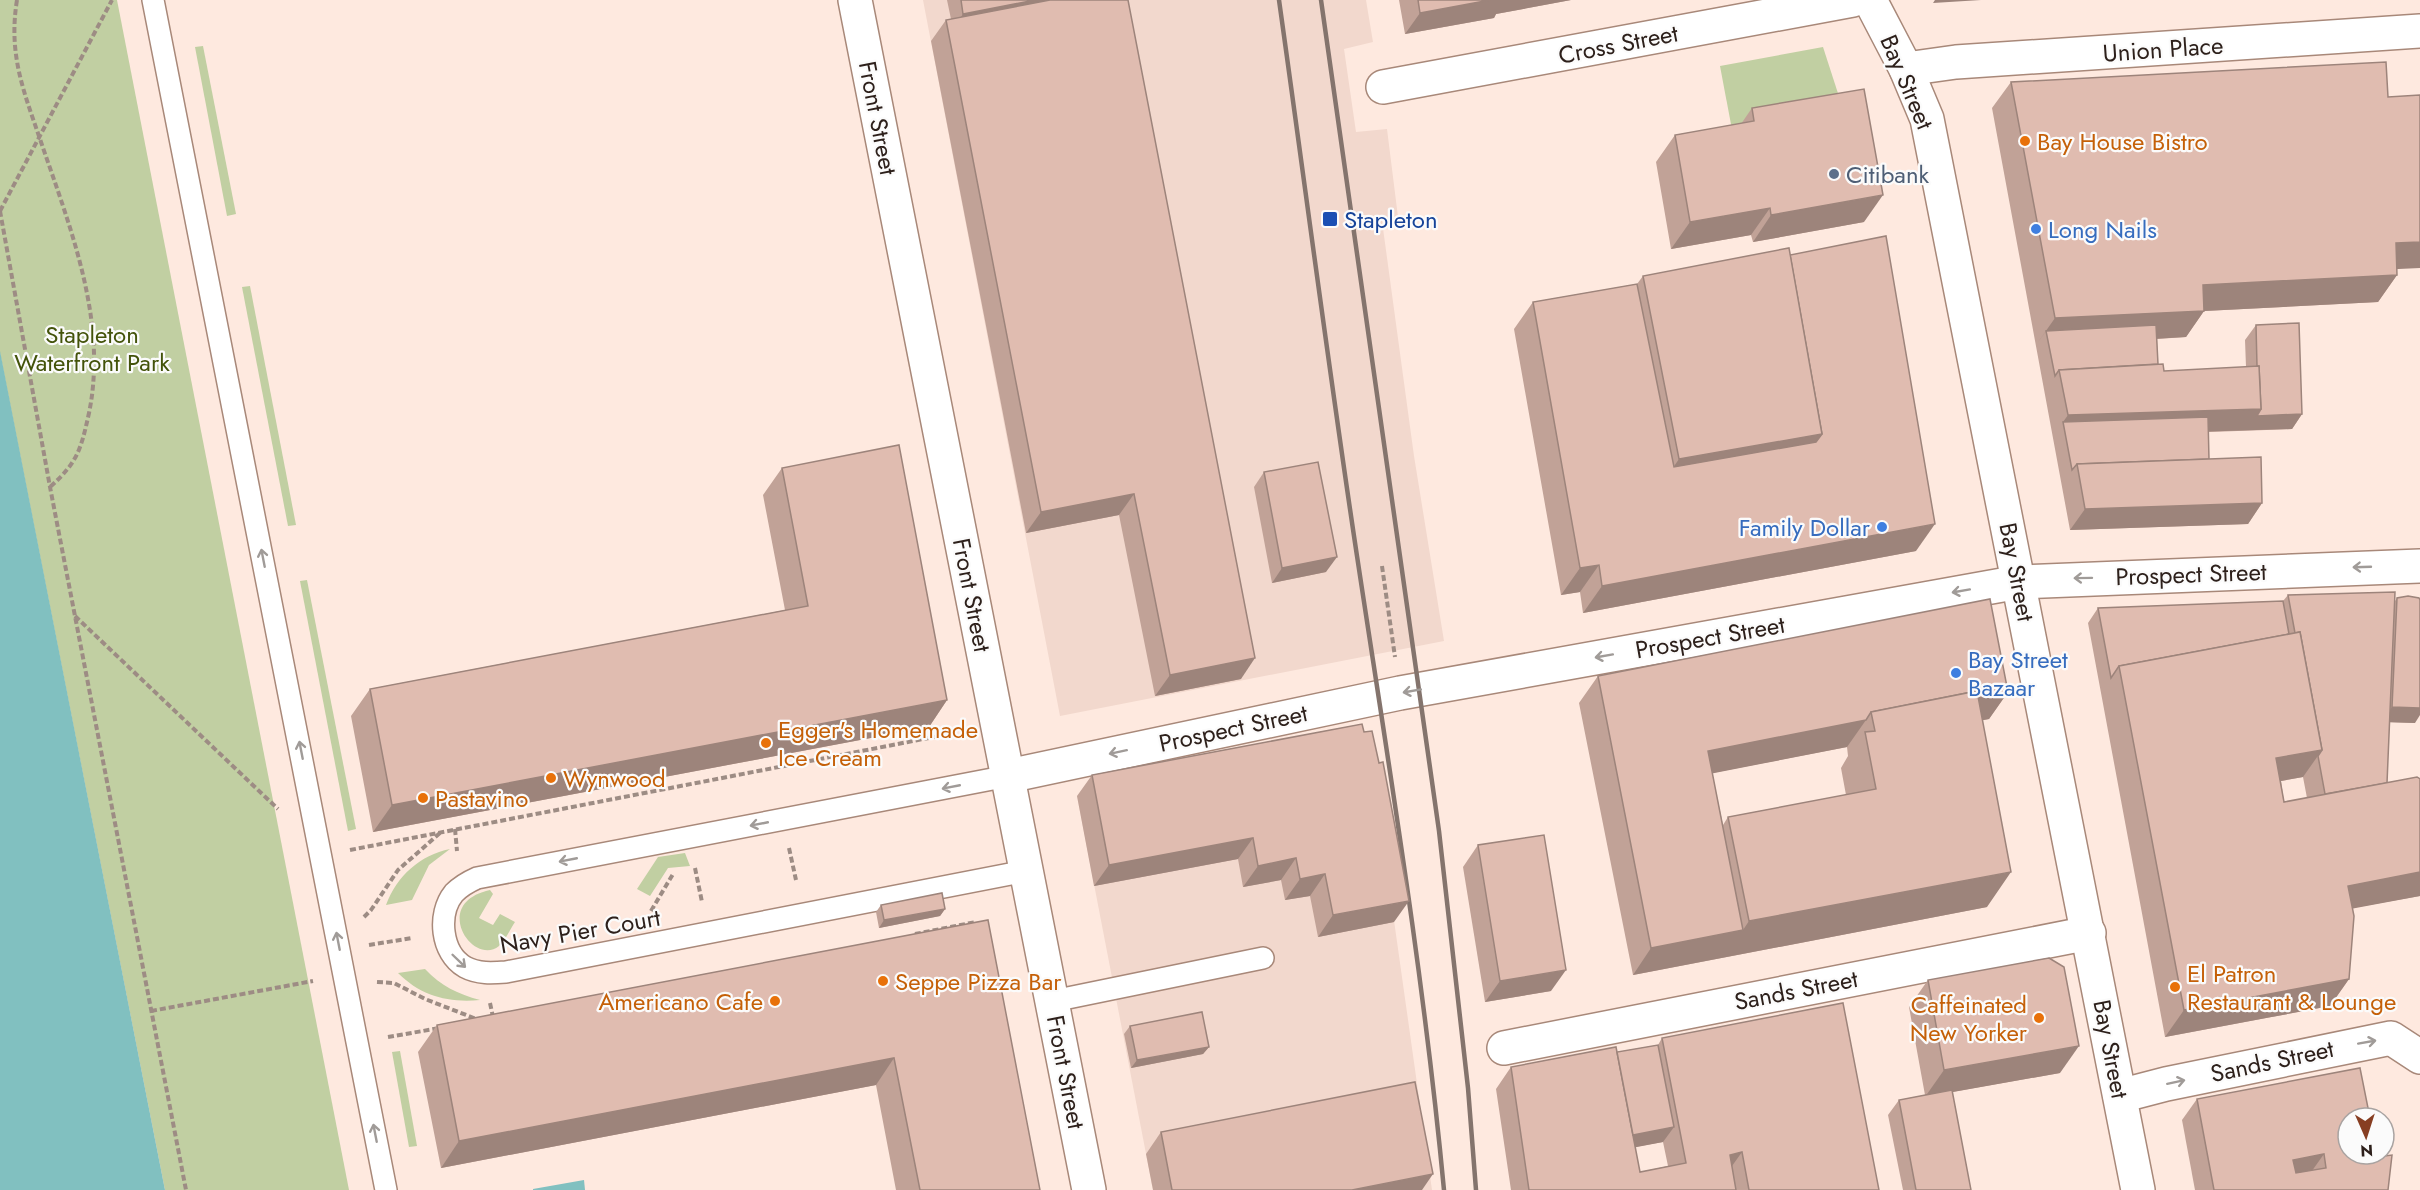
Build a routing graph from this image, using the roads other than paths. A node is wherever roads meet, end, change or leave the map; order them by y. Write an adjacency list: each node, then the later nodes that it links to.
1 (153, 0): 18 (lane, one-way to 1)
2 (855, 0): 10 (street, Front Street)
3 (1853, 0): 7 (street, Cross Street)
4 (1870, 0): 6 (street, Bay Street)
5 (2420, 31): 6 (street, Union Place)
6 (1906, 69): 9 (street, Bay Street)
7 (1383, 87)
8 (2420, 566): 9 (street, Prospect Street, one-way to 9)
9 (2019, 582): 10 (street, Prospect Street, one-way to 10); 12 (street, Bay Street)
10 (1008, 776): 11 (street, Front Street); 11 (lane, Navy Pier Court, one-way to 11)
11 (1026, 871): 14 (street, Front Street)
12 (2089, 933): 15 (street, Sands Street); 17 (street, Bay Street)
13 (1263, 958): 14 (lane)
14 (1053, 1001): 19 (street, Front Street)
15 (1504, 1048)
16 (2420, 1057): 17 (street, Sands Street, one-way to 16)
17 (2120, 1096): 20 (street, Bay Street)
18 (386, 1190)
19 (1089, 1190)
20 (2138, 1190)

